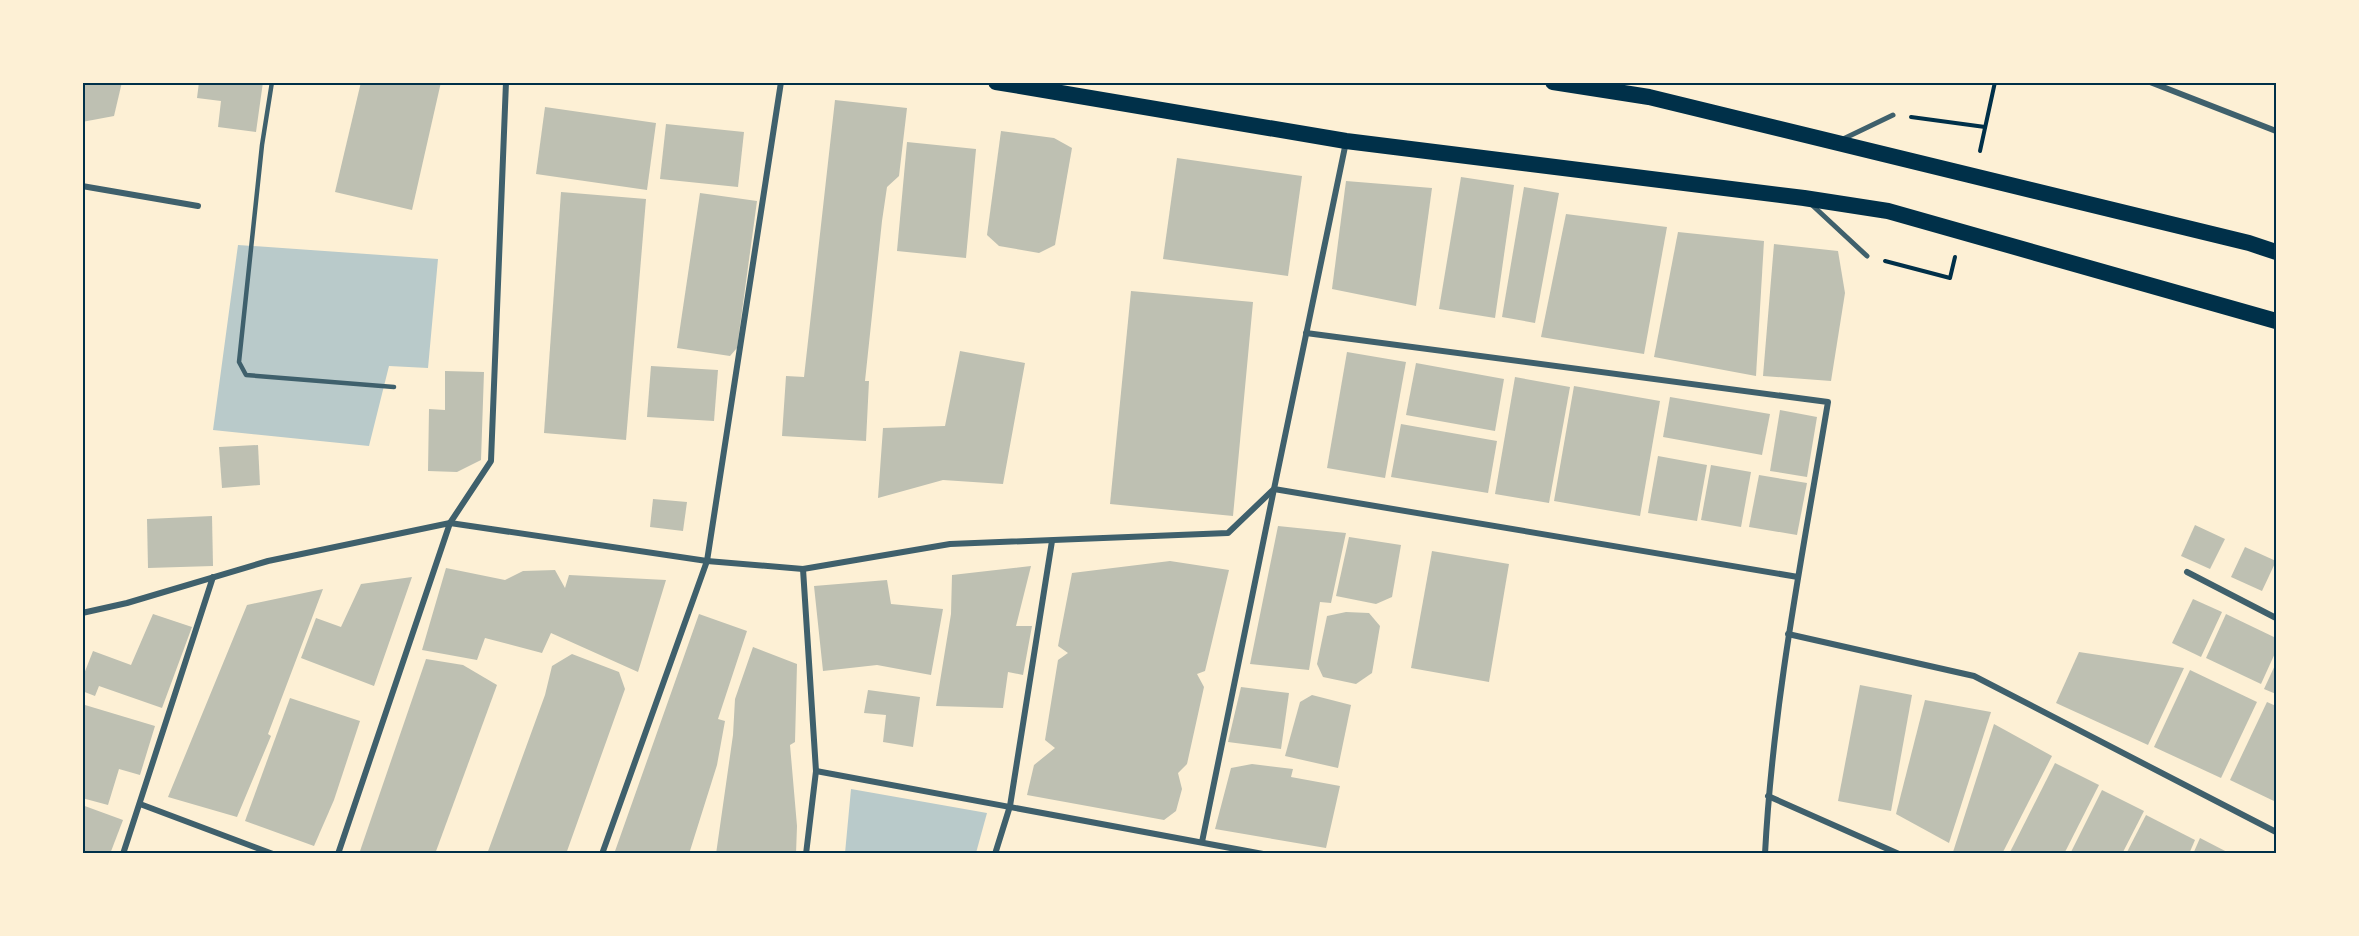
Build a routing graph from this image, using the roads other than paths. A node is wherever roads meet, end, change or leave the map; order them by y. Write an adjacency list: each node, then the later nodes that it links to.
1 (272, 82): 18 (lane)
2 (506, 82): 20 (street)
3 (781, 82): 22 (street)
4 (996, 82): 9 (highway)
5 (1553, 82): 10 (highway)
6 (2150, 82): 8 (street)
7 (1893, 114): 10 (street)
8 (2277, 131)
9 (1346, 141): 12 (highway); 17 (street)
10 (1836, 142): 14 (highway)
11 (82, 186): 13 (street)
12 (1804, 198): 15 (street); 16 (highway)
13 (198, 206)
14 (2277, 252)
15 (1867, 256)
16 (2277, 321)
17 (1306, 333): 19 (street); 26 (street)
18 (394, 387)
19 (1274, 489): 21 (street); 26 (street); 35 (street)
20 (450, 523): 22 (street); 25 (street); 38 (street)
21 (1052, 541): 23 (street); 33 (street)
22 (707, 561): 23 (street); 39 (street)
23 (803, 569): 30 (street)
24 (2187, 572): 28 (street)
25 (213, 577): 27 (street); 32 (street)
26 (1798, 577): 29 (street)
27 (82, 613)
28 (2277, 618)
29 (1788, 634): 31 (street); 34 (street)
30 (816, 771): 33 (street); 40 (street)
31 (1768, 796): 43 (street); 44 (street)
32 (140, 804): 36 (street); 37 (street)
33 (1010, 806): 35 (street); 41 (street)
34 (2277, 832)
35 (1202, 842): 42 (street)
36 (123, 854)
37 (273, 854)
38 (338, 854)
39 (602, 854)
40 (806, 854)
41 (995, 854)
42 (1263, 854)
43 (1765, 854)
44 (1899, 854)

